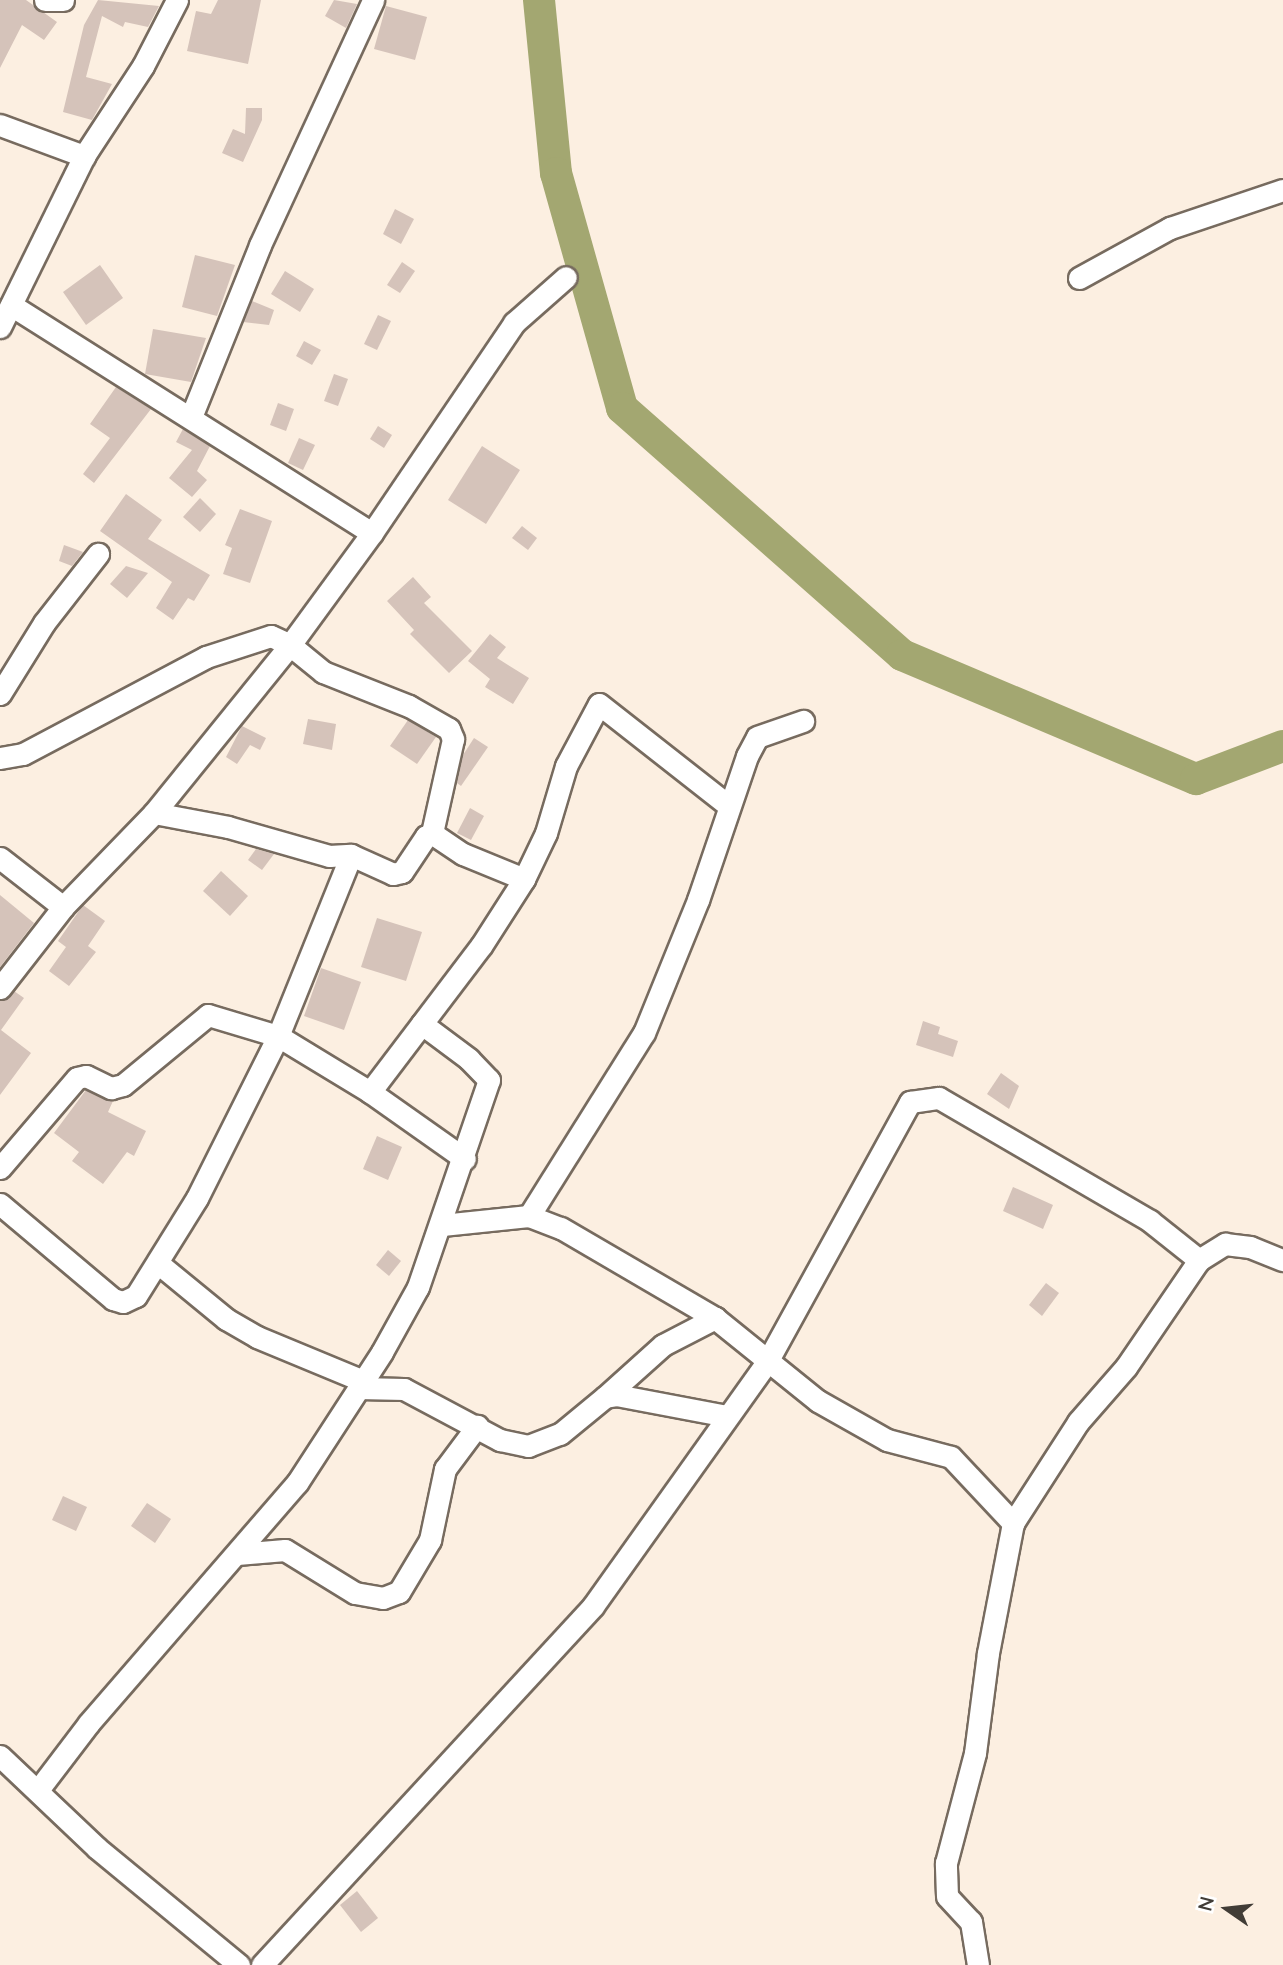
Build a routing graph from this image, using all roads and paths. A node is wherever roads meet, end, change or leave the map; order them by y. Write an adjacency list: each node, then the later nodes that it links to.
1 (45, 0): 2 (street)
2 (63, 0)
3 (373, 0): 12 (street)
4 (170, 2): 6 (street)
5 (0, 125): 6 (street)
6 (84, 156): 10 (street)
7 (1283, 190): 9 (street)
8 (566, 277): 13 (street)
9 (1079, 278)
10 (11, 305): 11 (street); 12 (street)
11 (0, 327)
12 (191, 417): 13 (street)
13 (372, 533): 15 (street)
14 (98, 554): 16 (street)
15 (290, 645): 18 (street); 20 (street); 21 (street)
16 (0, 694)
17 (803, 721): 19 (street)
18 (0, 758)
19 (728, 805): 24 (street); 33 (street)
20 (154, 813): 22 (street); 25 (street)
21 (432, 834): 22 (street); 24 (street)
22 (351, 855): 28 (street)
23 (0, 858): 25 (street)
24 (524, 879): 27 (street)
25 (63, 906): 26 (street)
26 (0, 988)
27 (422, 1024): 29 (street); 30 (street)
28 (278, 1036): 29 (street); 31 (street); 37 (street)
29 (370, 1092): 30 (street)
30 (465, 1159): 34 (street)
31 (0, 1168)
32 (0, 1204): 37 (street)
33 (529, 1216): 34 (street); 38 (street)
34 (442, 1224): 40 (street)
35 (1199, 1260): 36 (street); 39 (street); 44 (street)
36 (1283, 1260)
37 (159, 1265): 40 (street)
38 (715, 1318): 39 (street); 41 (street)
39 (767, 1362): 42 (street); 44 (street)
40 (361, 1384): 43 (street); 45 (street)
41 (605, 1397): 42 (street); 43 (street)
42 (727, 1416): 49 (street)
43 (477, 1426): 45 (street)
44 (1013, 1523): 50 (street)
45 (237, 1554): 47 (street)
46 (0, 1756): 47 (street)
47 (37, 1790): 48 (street)
48 (239, 1965)
49 (262, 1965)
50 (978, 1965)

